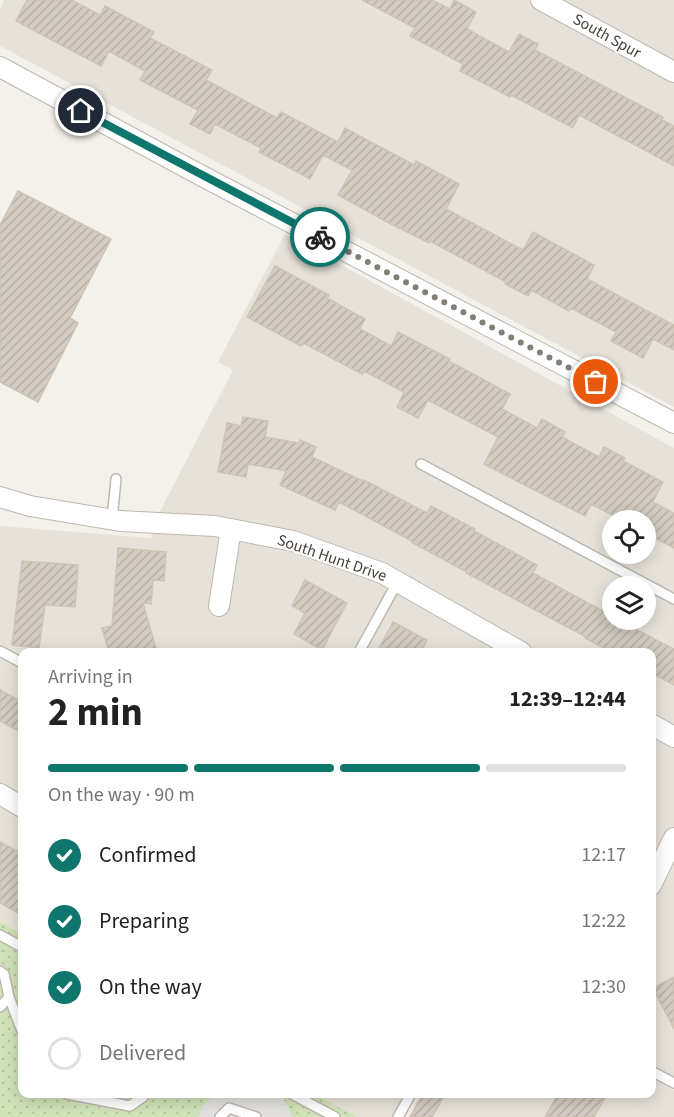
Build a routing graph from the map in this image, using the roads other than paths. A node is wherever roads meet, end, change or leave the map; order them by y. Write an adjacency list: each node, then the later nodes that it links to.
1 (541, 0): 3 (street, South Spur)
2 (0, 67): 4 (street)
3 (674, 72)
4 (674, 423)
5 (421, 464): 11 (lane)
6 (116, 479): 8 (lane)
7 (0, 497): 8 (street, South Hunt Drive)
8 (112, 520): 9 (street, South Hunt Drive)
9 (231, 529): 10 (street, South Hunt Drive); 12 (street)
10 (398, 581): 13 (street, South Hunt Drive); 14 (lane)
11 (674, 599)
12 (219, 606)
13 (490, 645)
14 (361, 648)
15 (0, 651): 16 (lane)
16 (18, 661)
17 (656, 727): 18 (street)
18 (674, 737)
19 (0, 794): 20 (street)
20 (18, 805)
21 (674, 838): 22 (street)
22 (656, 875)
23 (0, 934): 24 (lane)
24 (18, 945)
25 (0, 971): 26 (lane)
26 (9, 997): 27 (lane); 28 (lane)
27 (0, 1007)
28 (18, 1021)
29 (656, 1074): 30 (lane)
30 (674, 1083)
31 (88, 1098): 32 (lane)
32 (142, 1098)
33 (299, 1098): 37 (lane)
34 (409, 1098): 38 (lane)
35 (220, 1117): 36 (lane)
36 (256, 1117)
37 (335, 1117)
38 (398, 1117)

